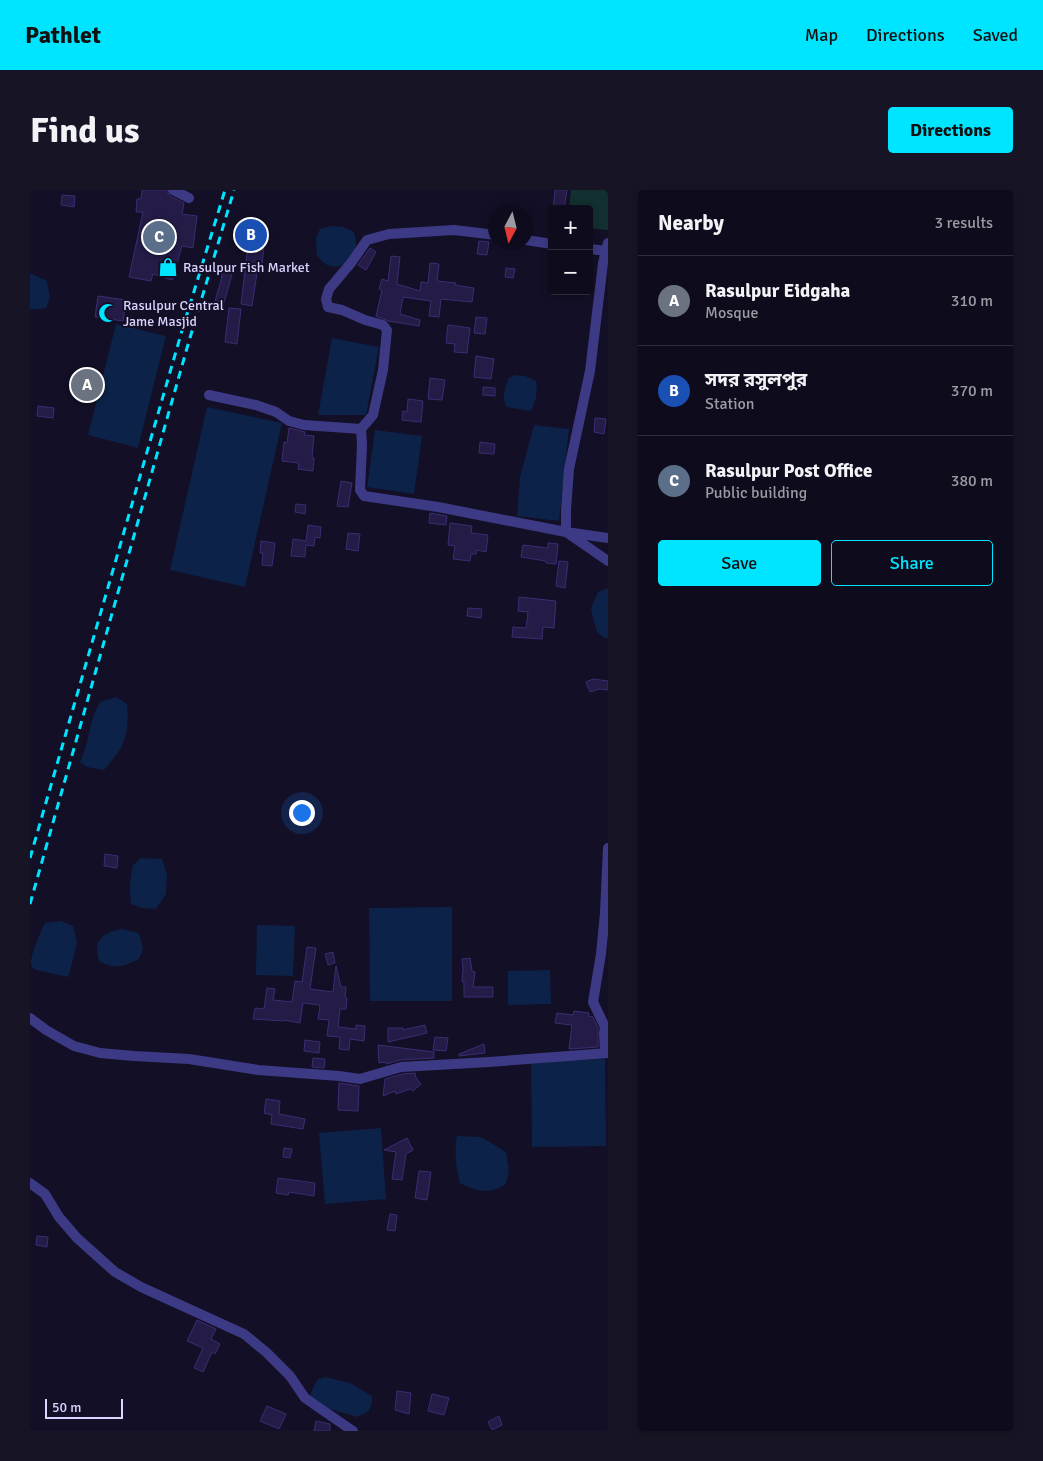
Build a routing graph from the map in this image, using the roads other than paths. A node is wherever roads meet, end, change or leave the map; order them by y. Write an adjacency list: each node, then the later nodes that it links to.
1 (173, 190): 2 (street)
2 (189, 198)
3 (488, 234): 9 (street)
4 (533, 241): 5 (street)
5 (548, 243)
6 (607, 248): 7 (street); 10 (street)
7 (593, 249)
8 (209, 395): 9 (street)
9 (361, 429): 10 (street)
10 (566, 532): 11 (street); 12 (street)
11 (608, 538)
12 (608, 561)
13 (608, 848): 15 (street)
14 (30, 1018): 15 (street)
15 (606, 1053)
16 (30, 1183): 17 (street)
17 (353, 1431)

